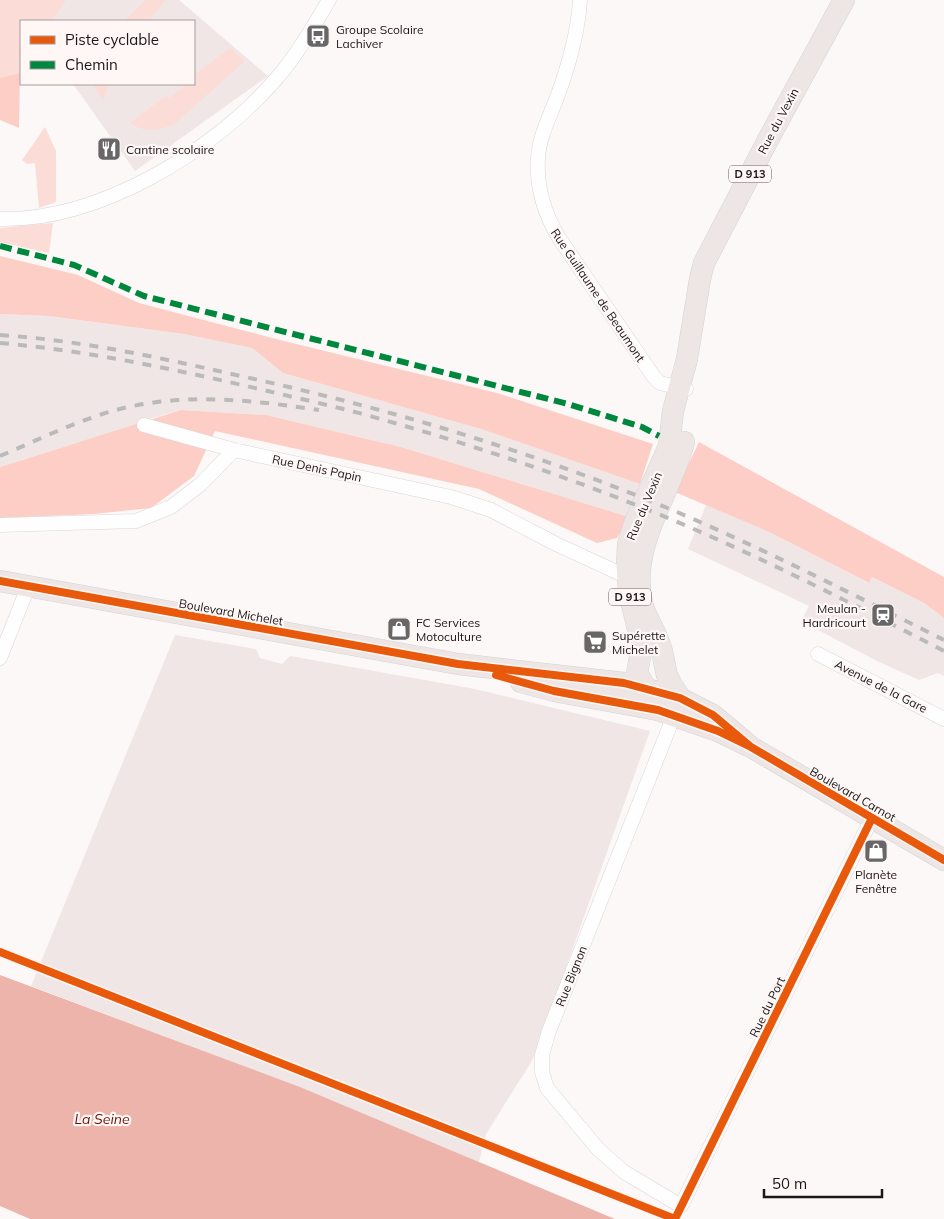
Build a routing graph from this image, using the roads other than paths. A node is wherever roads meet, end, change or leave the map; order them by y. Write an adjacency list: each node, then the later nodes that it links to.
1 (329, 0): 4 (street)
2 (580, 0): 5 (street, Rue Guillaume de Beaumont)
3 (844, 0): 5 (main road, Rue du Vexin / D 913)
4 (0, 219)
5 (684, 389): 9 (main road, Rue du Vexin / D 913)
6 (144, 425): 7 (street, Rue Denis Papin)
7 (234, 450): 8 (street); 9 (street, Rue Denis Papin)
8 (0, 525)
9 (634, 580): 14 (main road, Rue du Vexin / D 913); 14 (main road, Rue du Vexin / D 913)
10 (0, 581): 11 (main road, Boulevard Michelet)
11 (28, 587): 13 (street); 14 (main road, Boulevard Michelet)
12 (818, 654): 15 (street, Avenue de la Gare)
13 (0, 658)
14 (653, 694): 16 (main road, Boulevard Carnot); 18 (street, Rue Bignon)
15 (944, 719)
16 (872, 818): 17 (main road, Boulevard Carnot); 18 (street, Rue du Port)
17 (944, 860)
18 (681, 1206)

